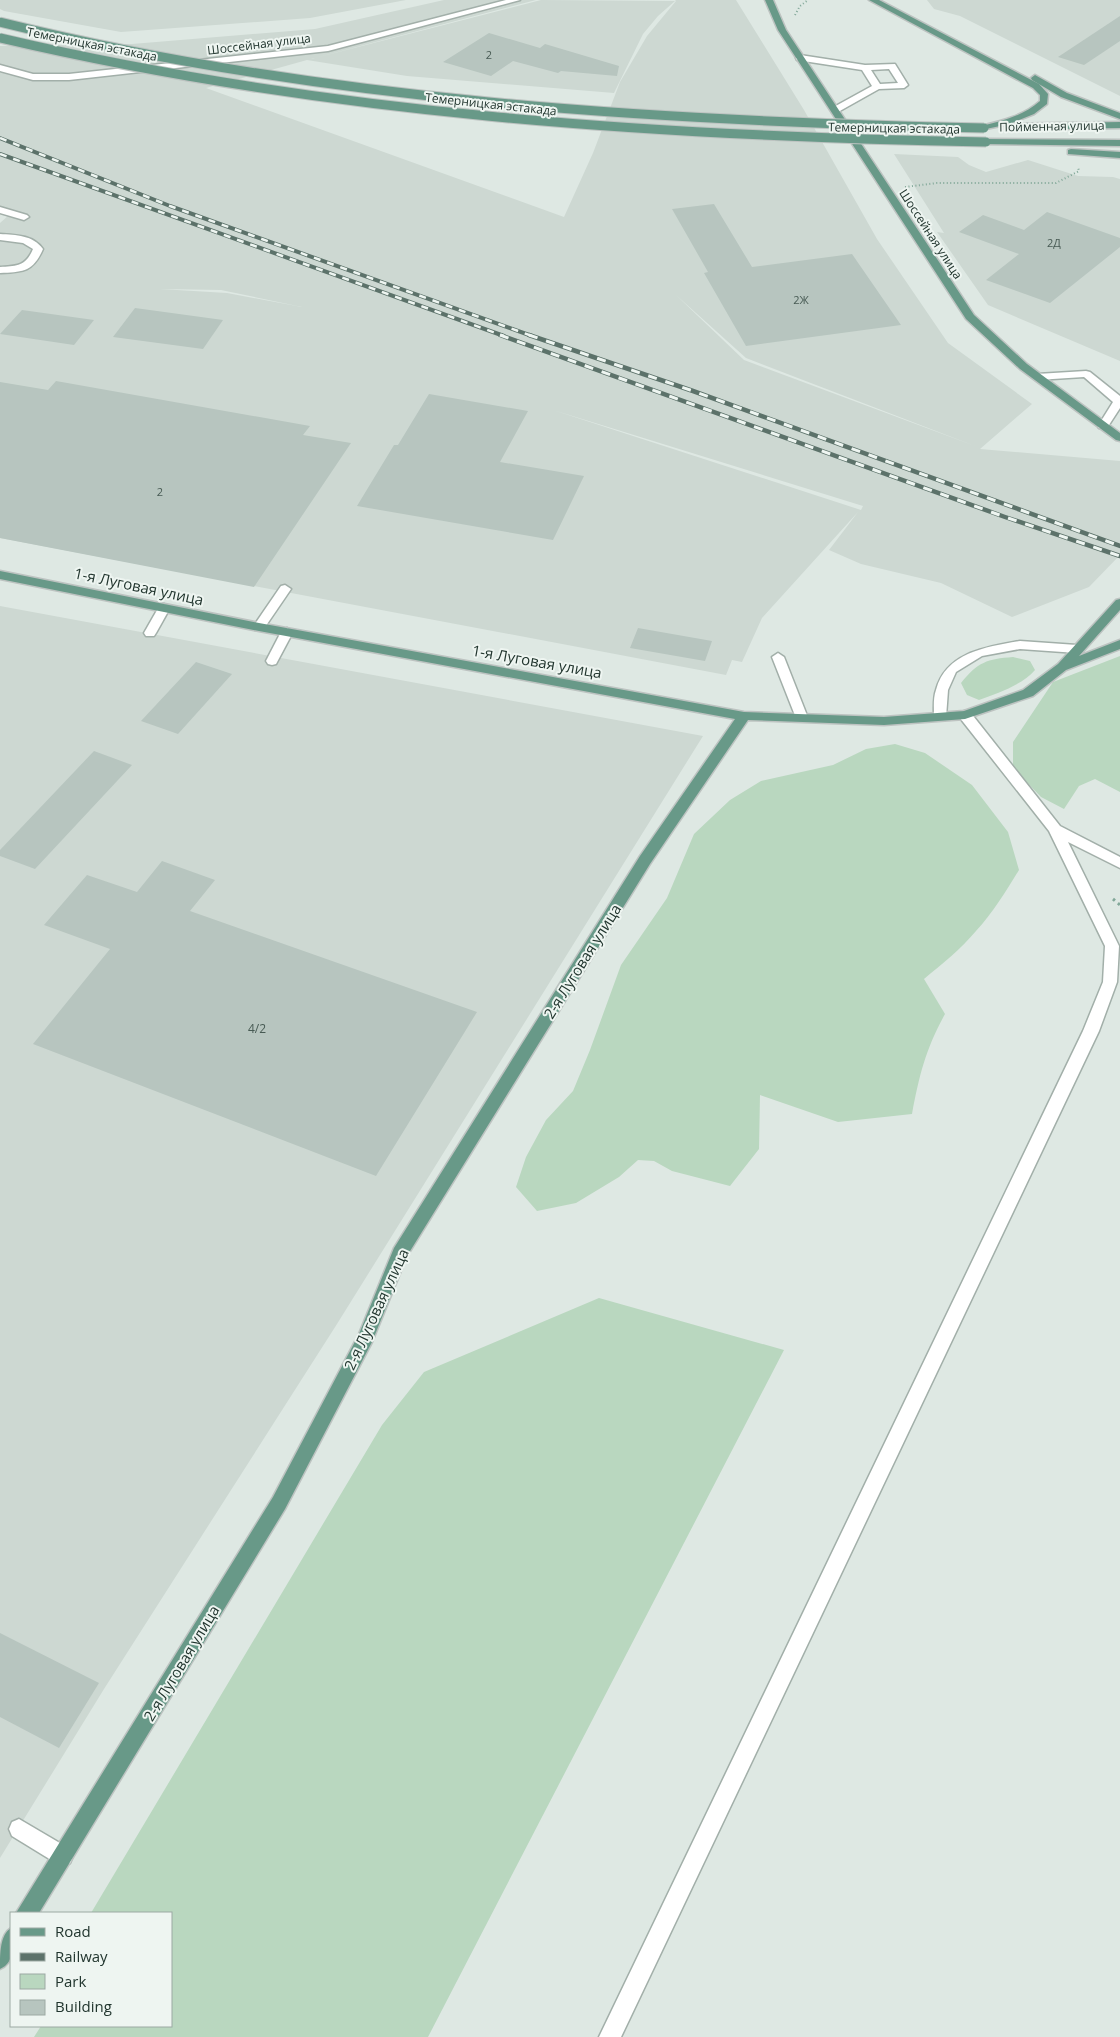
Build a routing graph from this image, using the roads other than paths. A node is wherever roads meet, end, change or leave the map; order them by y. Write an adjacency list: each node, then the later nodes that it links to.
1 (516, 0): 8 (street, Шоссейная улица)
2 (769, 0): 7 (main road, Шоссейная улица)
3 (873, 0): 14 (main road)
4 (888, 0): 12 (main road)
5 (0, 22): 14 (main road, Темерницкая эстакада, bridge)
6 (0, 38): 15 (main road, Темерницкая эстакада, bridge)
7 (800, 58): 9 (street); 11 (main road, Шоссейная улица)
8 (0, 68)
9 (865, 68): 10 (street); 10 (street)
10 (877, 87): 11 (street)
11 (835, 110): 22 (main road, Шоссейная улица)
12 (1120, 116)
13 (1120, 125): 14 (main road, Пойменная улица)
14 (984, 128)
15 (989, 142): 16 (main road, Пойменная улица); 17 (main road)
16 (1120, 143)
17 (1120, 156)
18 (0, 210): 19 (street)
19 (24, 217)
20 (0, 237): 21 (street)
21 (0, 270)
22 (1037, 377): 23 (main road, Шоссейная улица); 23 (street)
23 (1103, 426): 24 (main road, Шоссейная улица)
24 (1120, 438)
25 (0, 575): 28 (main road, 1-я Луговая улица)
26 (285, 589): 29 (street)
27 (1120, 603): 33 (main road)
28 (164, 608): 29 (main road, 1-я Луговая улица); 31 (street)
29 (259, 627): 30 (main road, 1-я Луговая улица)
30 (287, 632): 35 (street); 38 (main road, 1-я Луговая улица)
31 (150, 633)
32 (1120, 644): 36 (main road)
33 (1077, 649): 36 (main road); 39 (street)
34 (778, 657): 40 (street)
35 (272, 661)
36 (1062, 667): 37 (main road, 1-я Луговая улица)
37 (965, 715): 39 (main road, 1-я Луговая улица); 41 (street)
38 (744, 716): 40 (main road, 1-я Луговая улица); 44 (main road, 2-я Луговая улица)
39 (940, 717): 40 (main road, 1-я Луговая улица)
40 (802, 718)
41 (1055, 829): 42 (street); 48 (street)
42 (1120, 863)
43 (19, 1829): 44 (street)
44 (63, 1856): 45 (main road, 2-я Луговая улица)
45 (28, 1912)
46 (10, 1941): 47 (main road)
47 (0, 1958)
48 (610, 2037)

